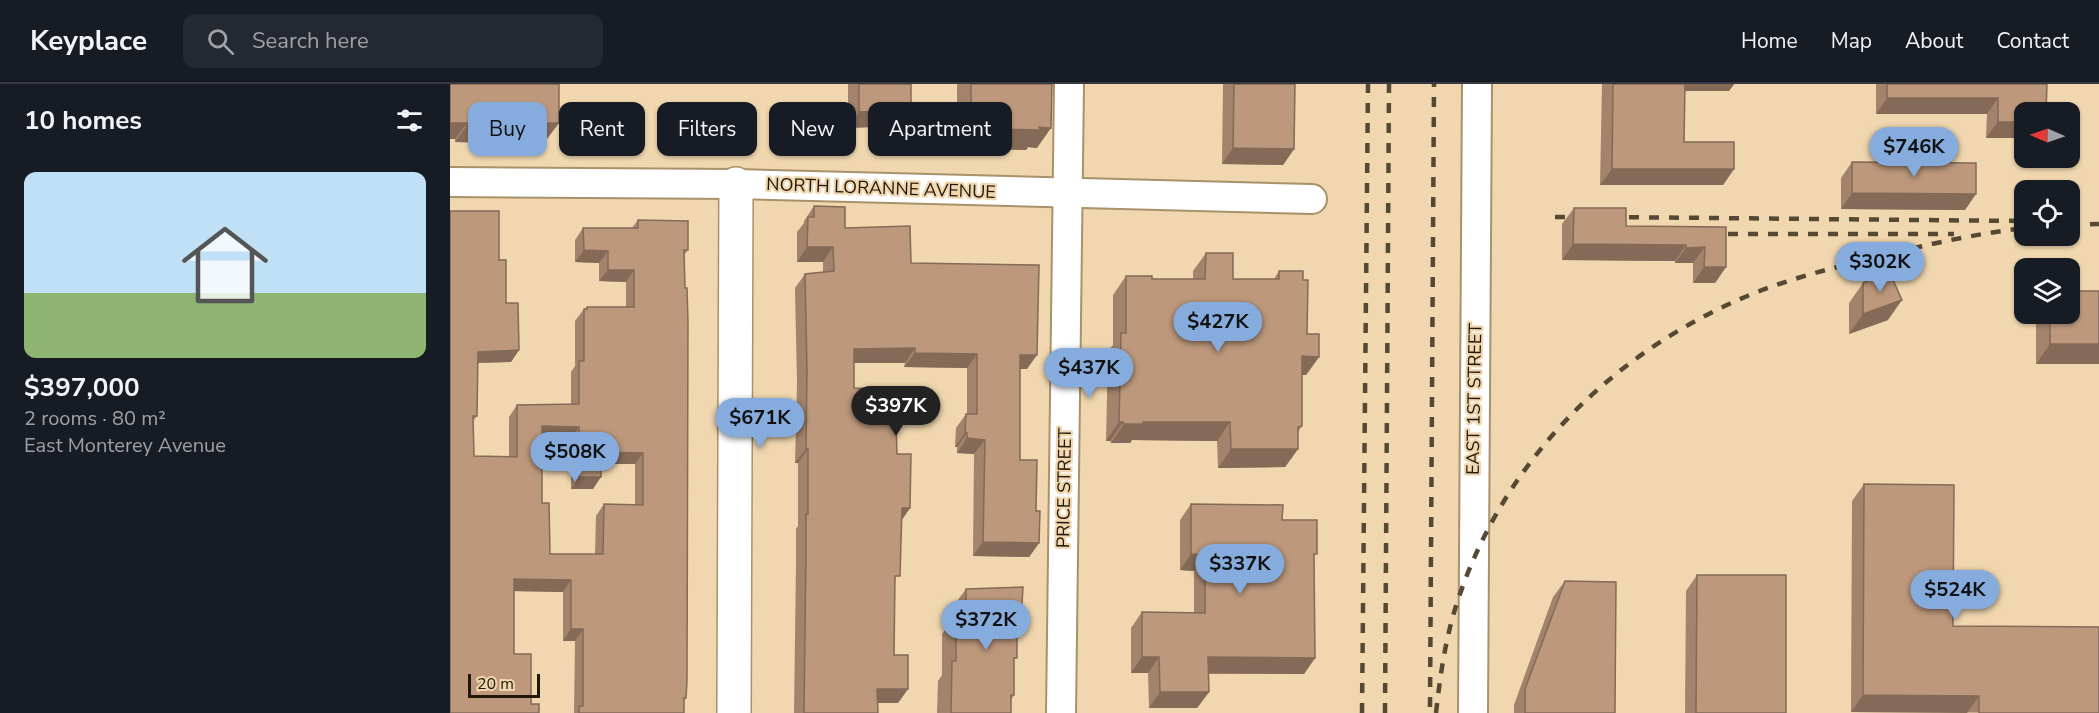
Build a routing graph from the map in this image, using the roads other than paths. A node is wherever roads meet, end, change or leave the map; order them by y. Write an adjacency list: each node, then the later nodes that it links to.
1 (1069, 84): 5 (street, PRICE STREET)
2 (1477, 84): 9 (street, EAST 1ST STREET)
3 (450, 182): 4 (street, NORTH LORANNE AVENUE)
4 (736, 184): 5 (street, NORTH LORANNE AVENUE); 7 (street)
5 (1069, 194): 6 (street, NORTH LORANNE AVENUE); 8 (street, PRICE STREET)
6 (1312, 199)
7 (734, 713)
8 (1061, 713)
9 (1473, 713)

